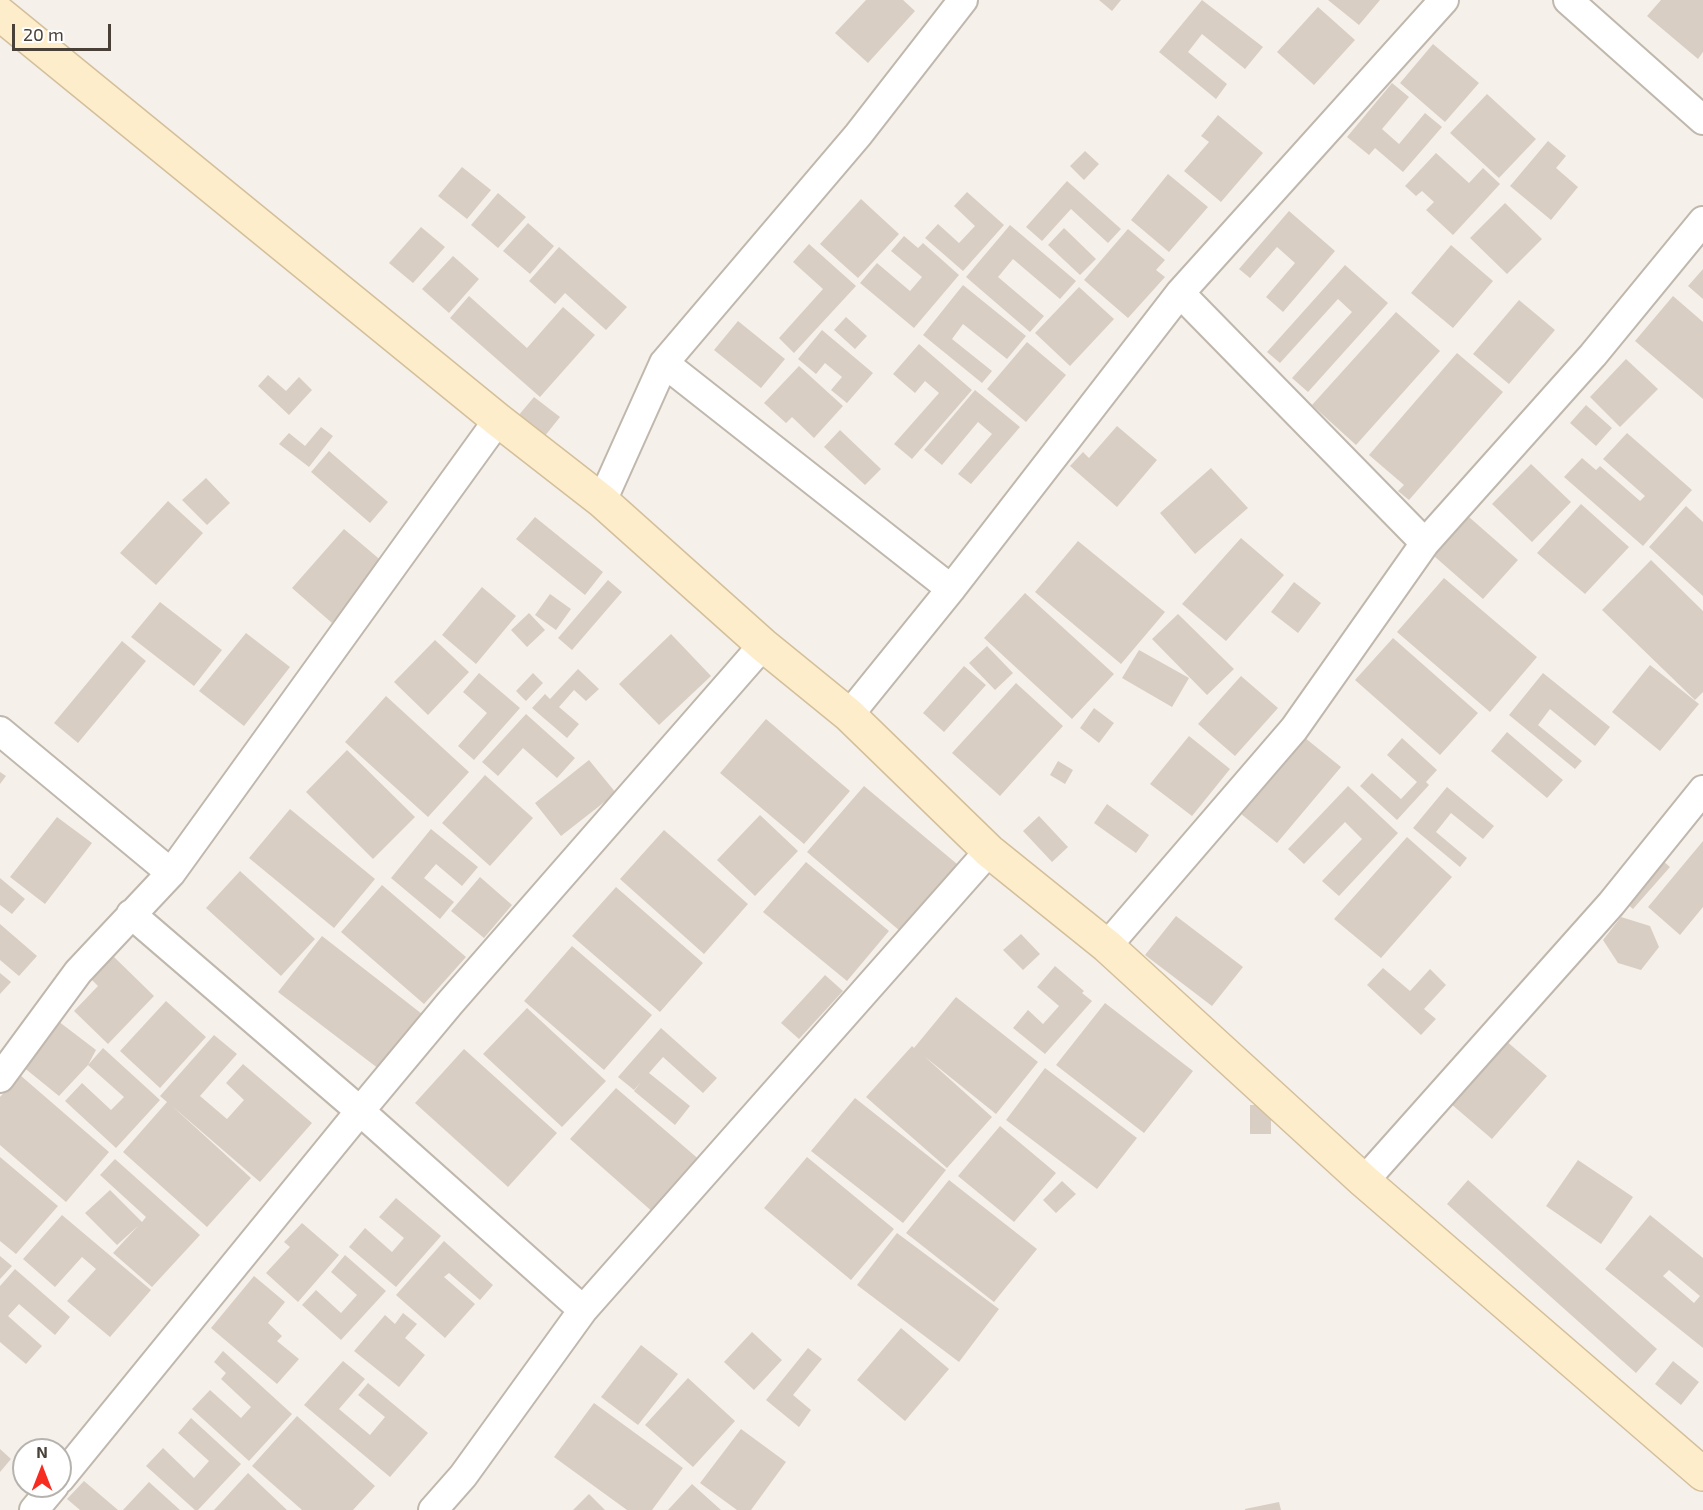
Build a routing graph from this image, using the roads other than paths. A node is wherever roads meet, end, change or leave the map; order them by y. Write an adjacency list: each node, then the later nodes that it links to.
1 (963, 0): 8 (street)
2 (1444, 0): 7 (street)
3 (1568, 0): 5 (street)
4 (0, 14): 9 (street)
5 (1703, 120)
6 (1703, 221): 11 (street)
7 (1180, 293): 11 (street); 12 (street)
8 (664, 363): 10 (street); 12 (street)
9 (498, 420): 10 (street); 18 (street)
10 (602, 501): 13 (street)
11 (1425, 543): 20 (street)
12 (951, 589): 14 (street)
13 (763, 645): 14 (street); 22 (street)
14 (849, 716): 17 (street)
15 (0, 731): 18 (street)
16 (1703, 790): 23 (street)
17 (989, 851): 20 (street); 24 (street)
18 (171, 873): 19 (street)
19 (131, 914): 21 (street); 22 (street)
20 (1107, 946): 23 (street)
21 (0, 1078)
22 (360, 1111): 24 (street); 25 (street)
23 (1364, 1181): 26 (street)
24 (583, 1311): 29 (street)
25 (72, 1464)
26 (1703, 1474)
27 (44, 1498): 28 (street)
28 (34, 1510)
29 (433, 1510)

